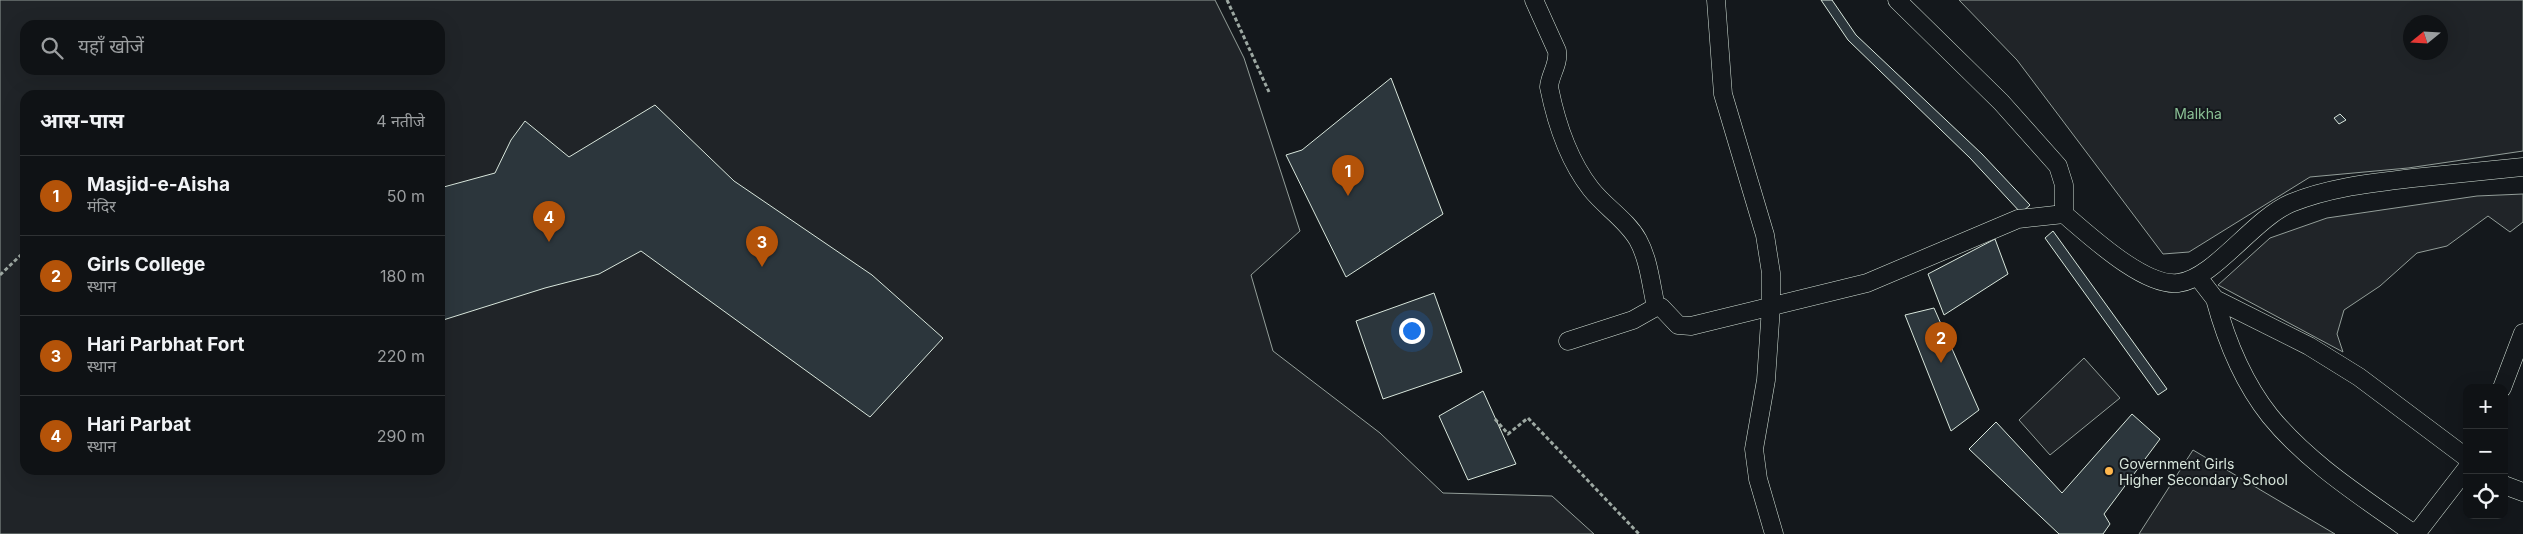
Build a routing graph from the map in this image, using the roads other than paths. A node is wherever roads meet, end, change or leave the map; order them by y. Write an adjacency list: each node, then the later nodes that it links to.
1 (1534, 0): 8 (street)
2 (1716, 0): 9 (street)
3 (1897, 0): 5 (street)
4 (2523, 167): 6 (street)
5 (2064, 214): 6 (street); 9 (street)
6 (2198, 277): 7 (street)
7 (2215, 299): 13 (street); 18 (street)
8 (1656, 307): 9 (street); 11 (street)
9 (1771, 307): 17 (street)
10 (2523, 333): 12 (street)
11 (1568, 341)
12 (2504, 384)
13 (2463, 455)
14 (2463, 473): 18 (street)
15 (2508, 486): 16 (street)
16 (2523, 492)
17 (1774, 534)
18 (2415, 534)

